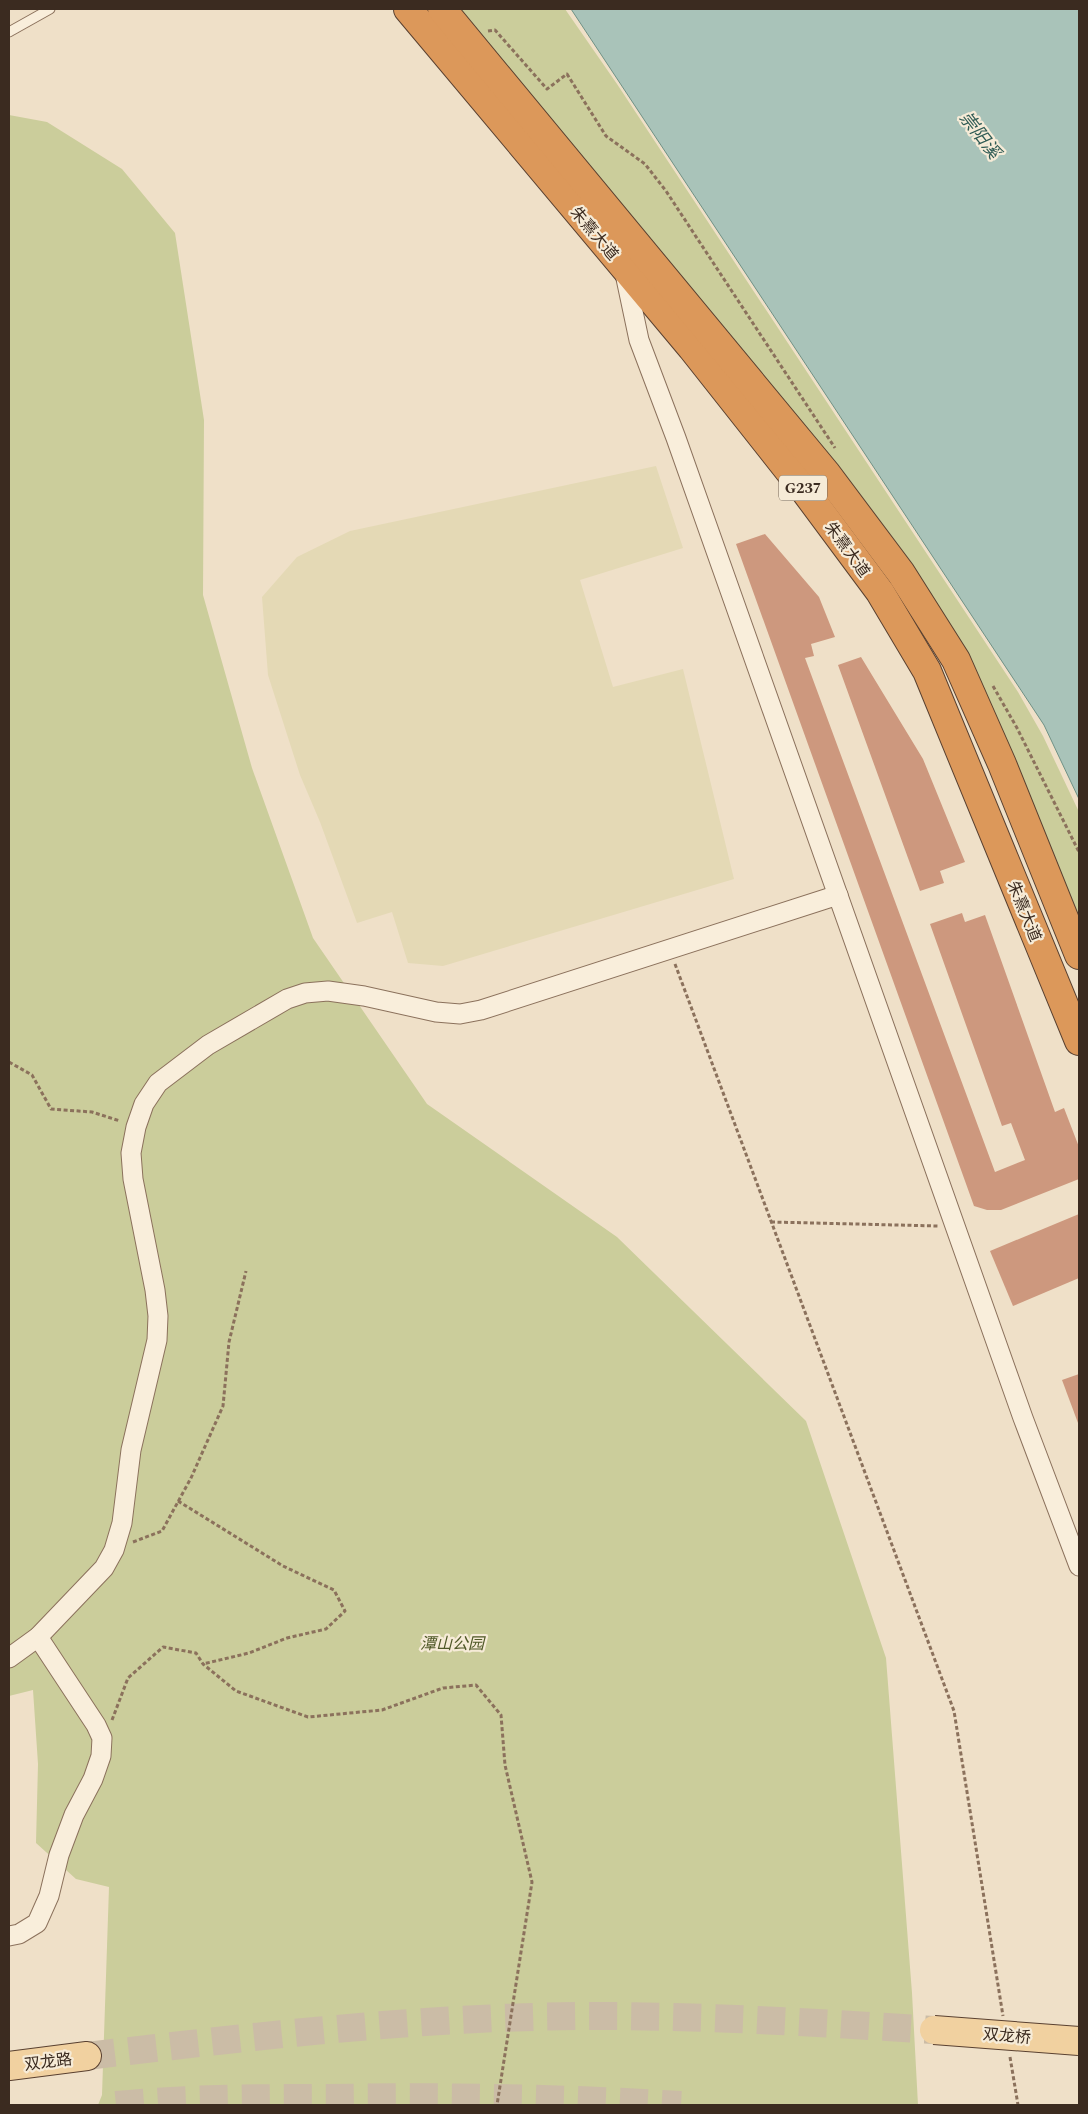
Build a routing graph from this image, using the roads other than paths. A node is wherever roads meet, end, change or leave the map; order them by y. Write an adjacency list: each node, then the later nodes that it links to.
1 (50, 9): 4 (lane)
2 (408, 9): 6 (highway, 朱熹大道 / G237)
3 (444, 11): 5 (highway, 朱熹大道 / G237)
4 (9, 32)
5 (603, 204): 6 (street); 8 (highway, 朱熹大道 / G237)
6 (623, 266): 7 (street); 9 (highway, 朱熹大道 / G237)
7 (838, 894): 10 (street); 11 (street)
8 (1079, 954)
9 (1079, 1041)
10 (1079, 1566)
11 (38, 1637): 12 (street); 13 (street)
12 (9, 1658)
13 (9, 1936)
14 (934, 2030): 15 (main road, 双龙桥, bridge)
15 (1079, 2041)
16 (86, 2056): 17 (main road, 双龙路)
17 (9, 2066)

